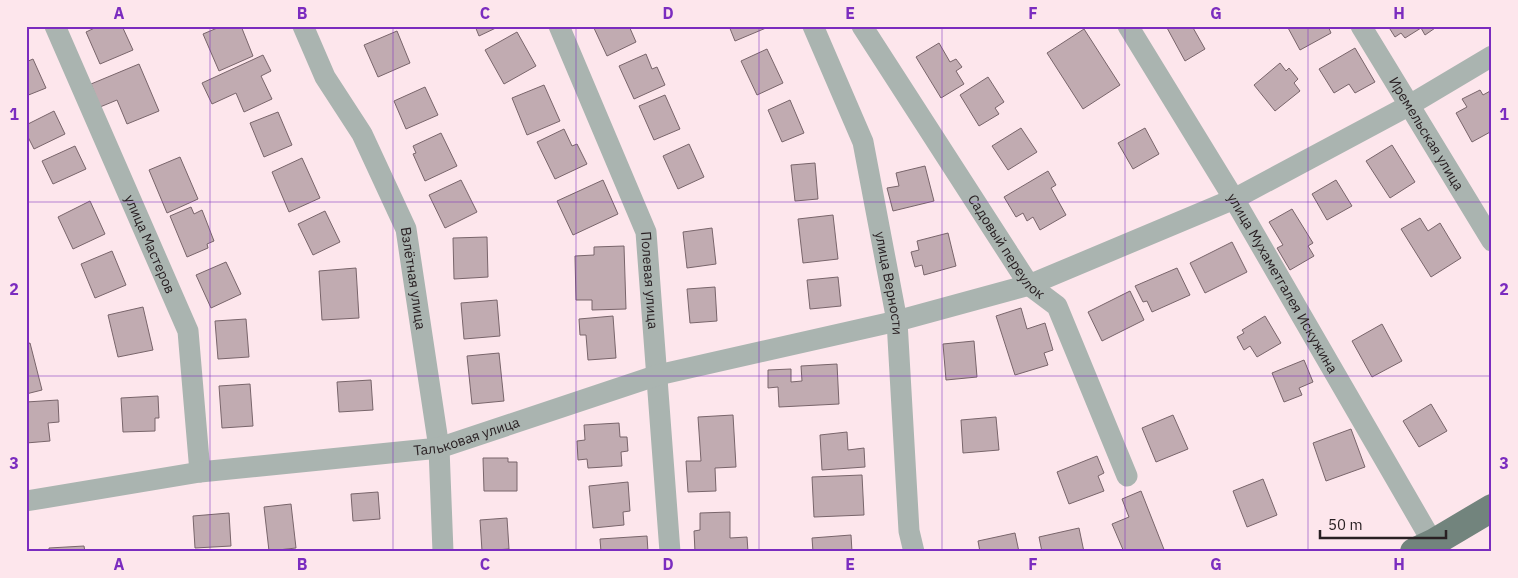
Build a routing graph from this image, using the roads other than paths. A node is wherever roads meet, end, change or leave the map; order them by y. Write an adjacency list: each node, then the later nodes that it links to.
1 (55, 26): 16 (street, улица Мастеров)
2 (303, 26): 15 (street, Взлётная улица)
3 (559, 26): 14 (street, Полевая улица)
4 (813, 26): 13 (street, улица Верности)
5 (862, 26): 12 (street, Садовый переулок)
6 (1128, 26): 10 (street, улица Мухаметгалея Искужина)
7 (1361, 26): 9 (street, Иремельская улица)
8 (1492, 56): 9 (street, Тальковая улица)
9 (1408, 106): 10 (street, Тальковая улица); 11 (street, Иремельская улица)
10 (1234, 199): 12 (street, Тальковая улица); 20 (street, улица Мухаметгалея Искужина)
11 (1492, 241)
12 (1029, 285): 13 (street, Тальковая улица); 17 (street, Садовый переулок)
13 (896, 321): 14 (street, Тальковая улица); 23 (street, улица Верности)
14 (658, 375): 15 (street, Тальковая улица); 22 (street, Полевая улица)
15 (440, 448): 16 (street, Тальковая улица); 21 (street, Взлётная улица)
16 (200, 472): 18 (street, Тальковая улица)
17 (1128, 476)
18 (26, 501)
19 (1492, 508): 20 (main road)
20 (1424, 548)
21 (443, 552)
22 (670, 552)
23 (914, 552)

